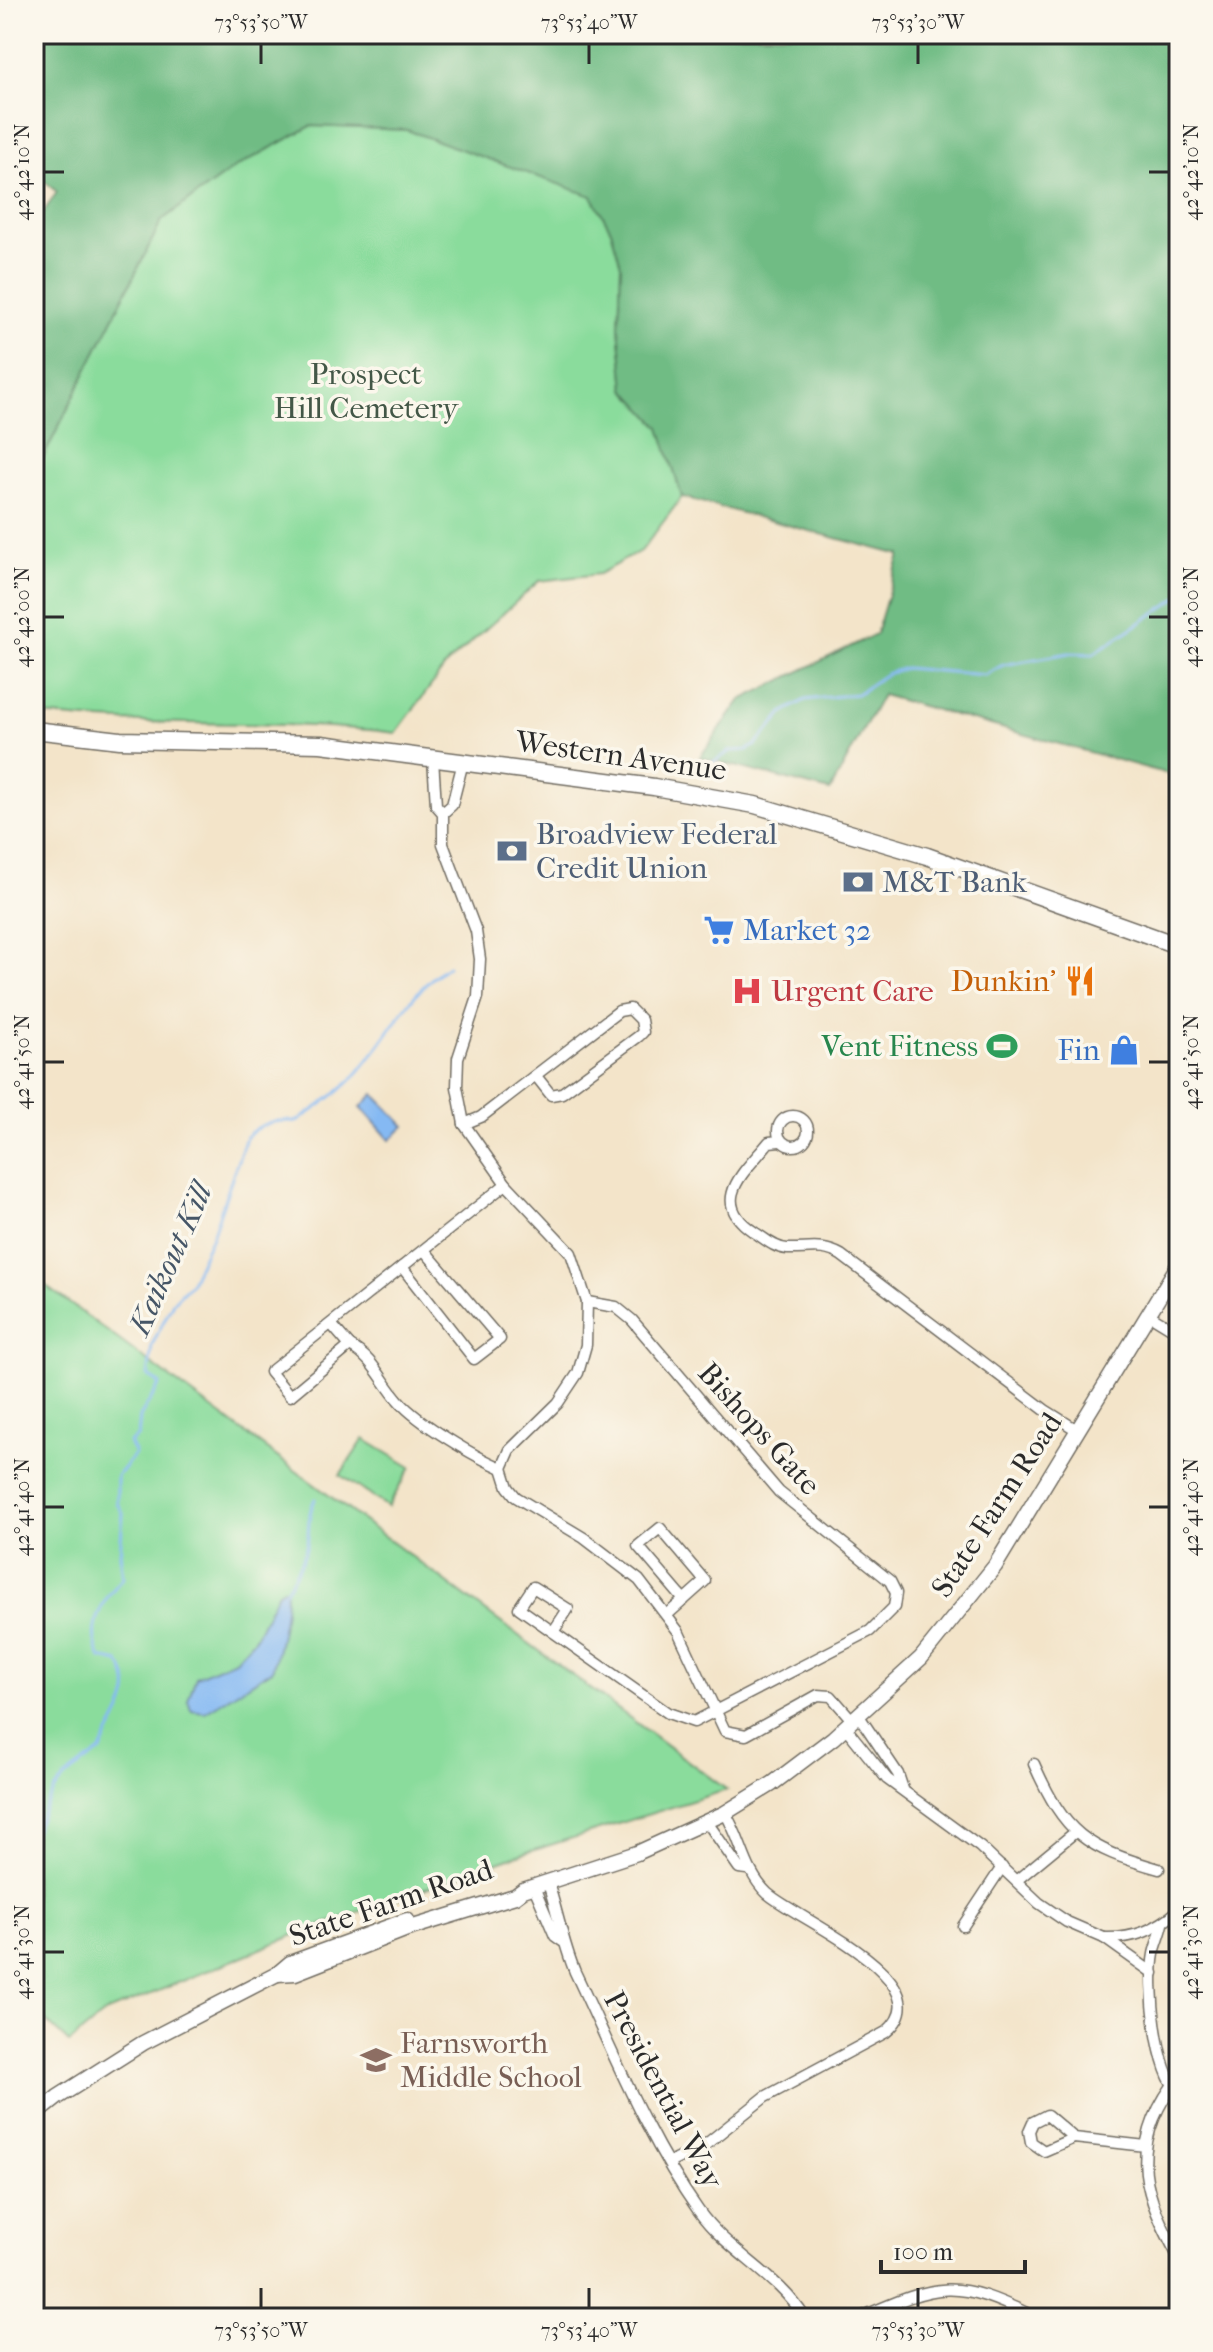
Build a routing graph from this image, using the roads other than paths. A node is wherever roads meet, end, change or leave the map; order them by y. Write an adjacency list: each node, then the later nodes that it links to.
1 (34, 730): 2 (main road, Western Avenue)
2 (433, 759): 3 (main road, Western Avenue); 4 (street)
3 (463, 762): 4 (street); 5 (main road, Western Avenue)
4 (443, 813): 7 (street)
5 (1179, 946)
6 (536, 1076): 6 (street); 7 (street)
7 (464, 1124): 9 (street)
8 (780, 1141): 18 (street)
9 (506, 1184): 10 (street); 13 (street)
10 (424, 1250): 12 (street); 12 (street)
11 (1179, 1264): 14 (main road, State Farm Road)
12 (402, 1267): 15 (street)
13 (587, 1302): 19 (street); 23 (street, Bishops Gate)
14 (1148, 1314): 16 (street); 18 (main road, State Farm Road)
15 (331, 1324): 17 (street); 17 (street)
16 (1179, 1333)
17 (350, 1346): 19 (street)
18 (1077, 1430): 24 (main road, State Farm Road)
19 (502, 1468): 21 (street)
20 (684, 1600): 20 (street); 21 (street)
21 (668, 1614): 23 (street)
22 (553, 1632): 22 (street); 23 (street)
23 (715, 1713): 24 (street)
24 (853, 1721): 26 (street); 26 (street); 27 (main road, State Farm Road)
25 (1034, 1764): 29 (street)
26 (904, 1790): 30 (street)
27 (725, 1813): 28 (main road, State Farm Road); 31 (street)
28 (707, 1822): 31 (street); 34 (main road, State Farm Road)
29 (1074, 1833): 32 (street); 33 (street)
30 (1002, 1867): 33 (street); 37 (street)
31 (747, 1869): 44 (street)
32 (1159, 1869)
33 (1017, 1880): 38 (street)
34 (535, 1887): 41 (main road, State Farm Road); 44 (street, Presidential Way)
35 (1179, 1910): 36 (street)
36 (1163, 1924): 38 (street); 39 (street)
37 (963, 1926)
38 (1104, 1938): 39 (street)
39 (1153, 1973): 40 (street)
40 (1176, 2090): 43 (street)
41 (34, 2116)
42 (1074, 2138): 43 (street)
43 (1146, 2146): 45 (street)
44 (669, 2163): 46 (street, Presidential Way)
45 (1179, 2258)
46 (805, 2318)
47 (859, 2318): 48 (street)
48 (1037, 2318)

